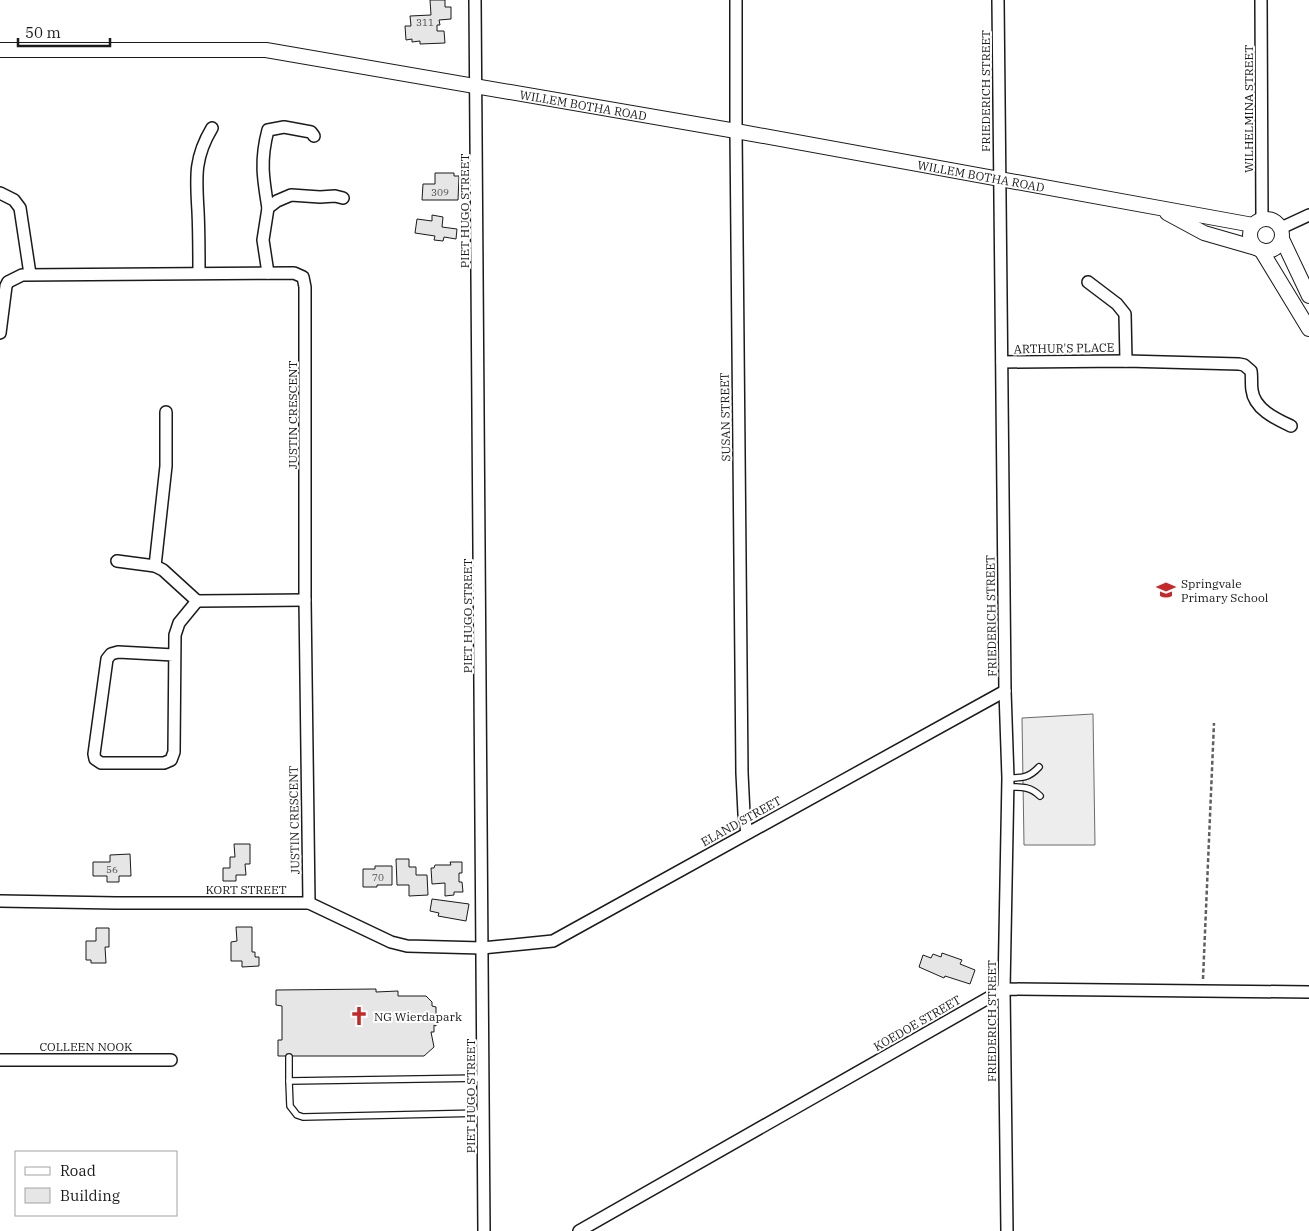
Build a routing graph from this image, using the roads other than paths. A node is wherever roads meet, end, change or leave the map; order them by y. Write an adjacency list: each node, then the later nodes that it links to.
1 (476, 0): 6 (street, PIET HUGO STREET)
2 (736, 0): 8 (street, SUSAN STREET)
3 (998, 0): 10 (street, FRIEDERICH STREET)
4 (1260, 0): 16 (street, WILHELMINA STREET)
5 (0, 50): 6 (street, WILLEM BOTHA ROAD)
6 (477, 86): 8 (street, WILLEM BOTHA ROAD); 42 (street, PIET HUGO STREET)
7 (212, 128): 19 (street)
8 (736, 131): 10 (street, WILLEM BOTHA ROAD); 39 (street, SUSAN STREET)
9 (314, 136): 13 (street)
10 (999, 179): 14 (street, WILLEM BOTHA ROAD); 27 (street, FRIEDERICH STREET)
11 (0, 193): 21 (street)
12 (343, 198): 13 (street)
13 (268, 208): 20 (street)
14 (1161, 209): 16 (street, WILLEM BOTHA ROAD); 18 (street, WILLEM BOTHA ROAD)
15 (1309, 215): 17 (street)
16 (1258, 222): 17 (street); 18 (street)
17 (1282, 233): 18 (street); 23 (street)
18 (1259, 249): 24 (street)
19 (199, 273): 20 (street, JUSTIN CRESCENT); 21 (street, JUSTIN CRESCENT)
20 (268, 273): 32 (street, JUSTIN CRESCENT)
21 (30, 274): 25 (street, JUSTIN CRESCENT)
22 (1088, 282): 26 (street, ARTHUR'S PLACE)
23 (1309, 296)
24 (1309, 330)
25 (0, 333)
26 (1126, 361): 27 (street, ARTHUR'S PLACE); 29 (street, ARTHUR'S PLACE)
27 (1002, 362): 35 (street, FRIEDERICH STREET)
28 (166, 412): 31 (street)
29 (1291, 426)
30 (117, 561): 31 (street)
31 (156, 566): 33 (street)
32 (305, 600): 33 (street); 41 (street, JUSTIN CRESCENT)
33 (197, 601): 34 (street)
34 (174, 655): 34 (street)
35 (1005, 691): 37 (street, FRIEDERICH STREET); 39 (street, ELAND STREET)
36 (1039, 767): 37 (lane)
37 (1008, 782): 38 (lane); 43 (street, FRIEDERICH STREET)
38 (1040, 796)
39 (747, 833): 42 (street, ELAND STREET)
40 (0, 902): 41 (street, KORT STREET)
41 (309, 903): 42 (street, KORT STREET)
42 (482, 948): 48 (street, PIET HUGO STREET)
43 (1004, 989): 44 (street, KOEDOE STREET); 52 (street, KOEDOE STREET); 53 (street, FRIEDERICH STREET)
44 (1309, 992)
45 (289, 1058): 49 (lane)
46 (0, 1060): 47 (street, COLLEEN NOOK)
47 (171, 1060)
48 (484, 1078): 49 (lane); 50 (street, PIET HUGO STREET)
49 (289, 1081): 50 (lane)
50 (484, 1113): 51 (street, PIET HUGO STREET)
51 (484, 1231)
52 (579, 1231)
53 (1007, 1231)

